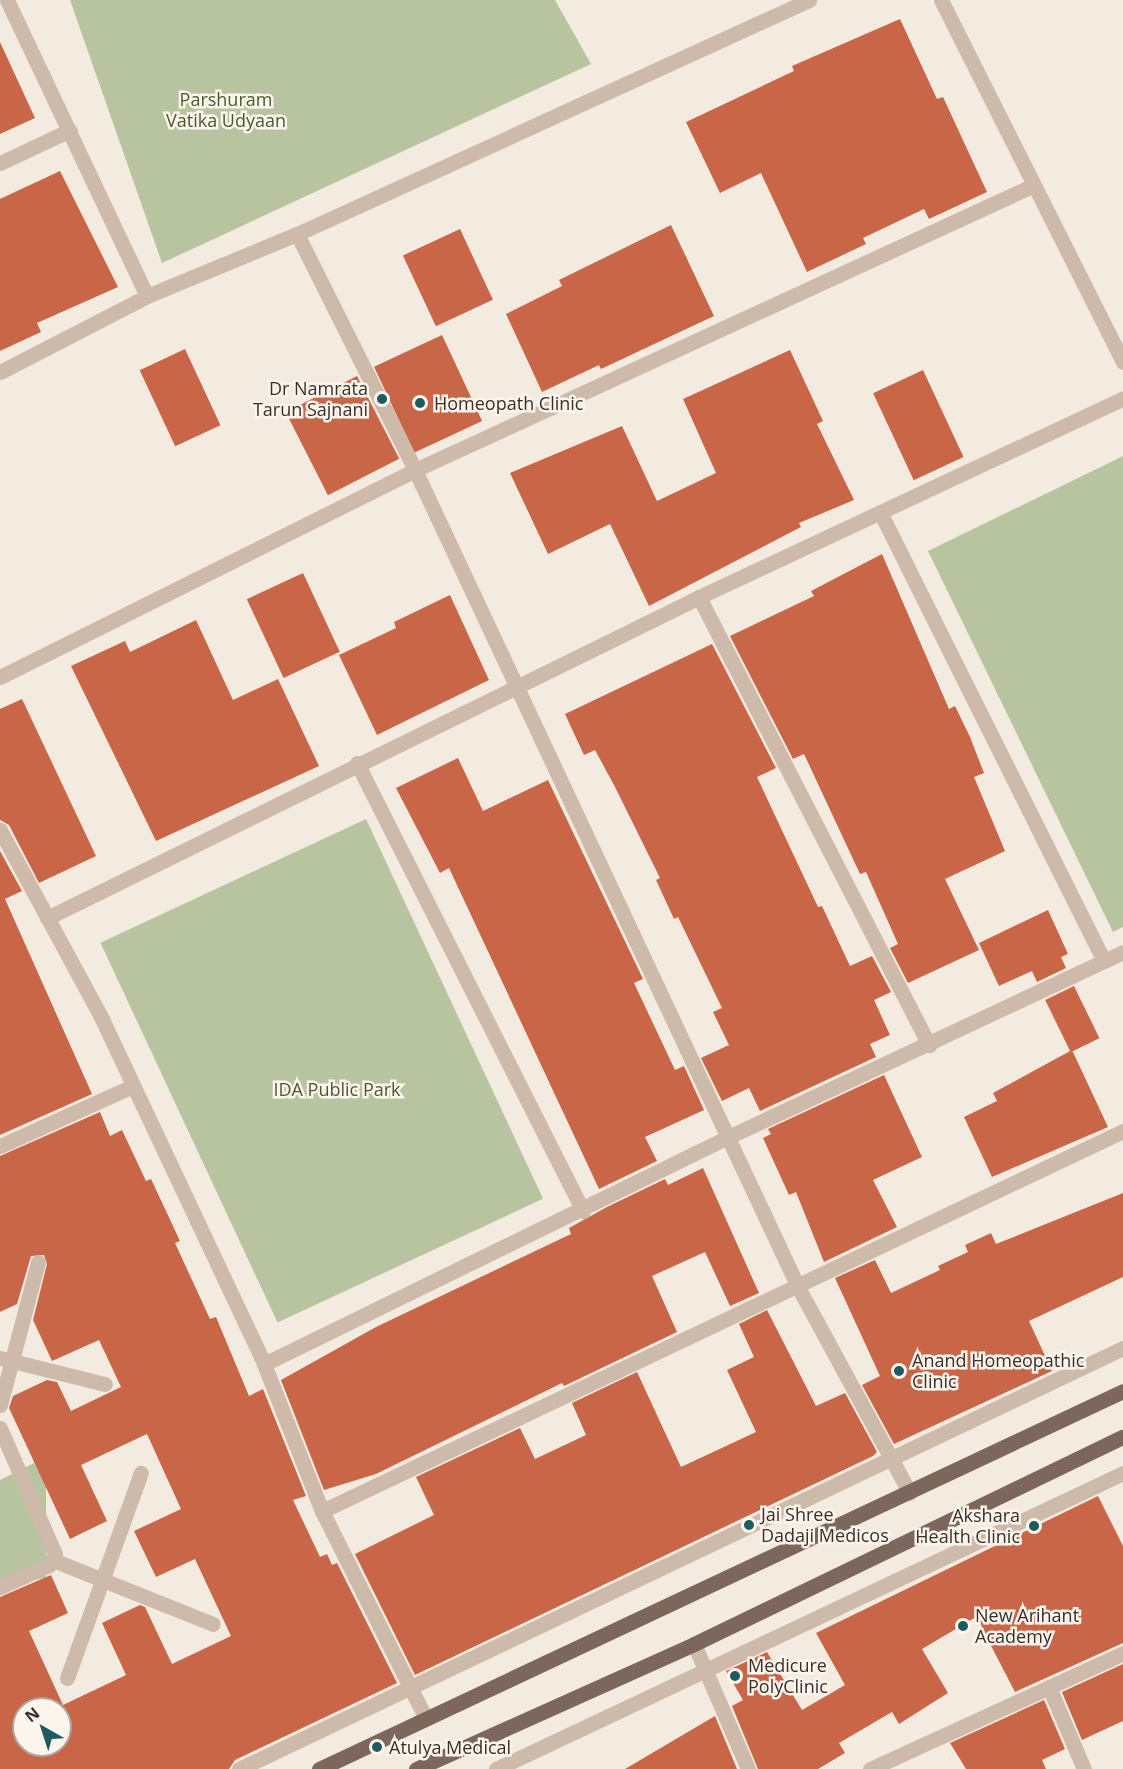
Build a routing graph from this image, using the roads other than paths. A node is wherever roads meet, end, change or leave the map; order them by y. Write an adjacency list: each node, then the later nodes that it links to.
1 (7, 0): 4 (street)
2 (809, 0): 7 (street)
3 (941, 0): 6 (street)
4 (70, 130): 5 (street); 8 (street)
5 (0, 163)
6 (1032, 186): 9 (street); 12 (street)
7 (297, 234): 8 (street); 12 (street)
8 (147, 296): 10 (street)
9 (1123, 362)
10 (0, 372)
11 (1123, 398): 13 (street)
12 (416, 470): 15 (street); 16 (street)
13 (880, 512): 14 (street); 21 (street)
14 (699, 597): 16 (street); 22 (street)
15 (0, 677)
16 (517, 686): 17 (street); 25 (street)
17 (357, 763): 19 (street); 27 (street)
18 (0, 830): 19 (street)
19 (47, 918): 23 (street)
20 (1123, 952): 21 (street)
21 (1104, 962): 22 (street)
22 (929, 1045): 25 (street)
23 (133, 1086): 26 (street); 32 (street)
24 (1123, 1131): 29 (street)
25 (726, 1138): 27 (street); 29 (street)
26 (0, 1146)
27 (583, 1211): 32 (street)
28 (38, 1262): 31 (street)
29 (798, 1287): 38 (street); 42 (street)
30 (1123, 1348): 38 (street)
31 (6, 1359): 33 (street); 35 (street)
32 (264, 1364): 42 (street)
33 (105, 1384)
34 (1123, 1391): 41 (main road)
35 (0, 1405)
36 (0, 1428): 43 (street)
37 (1123, 1437): 47 (main road)
38 (891, 1457): 41 (street); 52 (street)
39 (141, 1473): 44 (street)
40 (1123, 1473): 49 (street)
41 (910, 1493): 53 (main road)
42 (322, 1511): 52 (street)
43 (53, 1560): 44 (street); 45 (street)
44 (102, 1579): 46 (street); 50 (street)
45 (0, 1587)
46 (213, 1624)
47 (694, 1644): 49 (street); 56 (main road)
48 (1123, 1653): 51 (street)
49 (707, 1670): 57 (street); 58 (street)
50 (67, 1678)
51 (1048, 1687): 59 (street); 60 (street)
52 (410, 1689): 53 (street); 54 (street)
53 (425, 1717): 55 (main road)
54 (239, 1769)
55 (319, 1769)
56 (416, 1769)
57 (496, 1769)
58 (748, 1769)
59 (870, 1769)
60 (1084, 1769)

